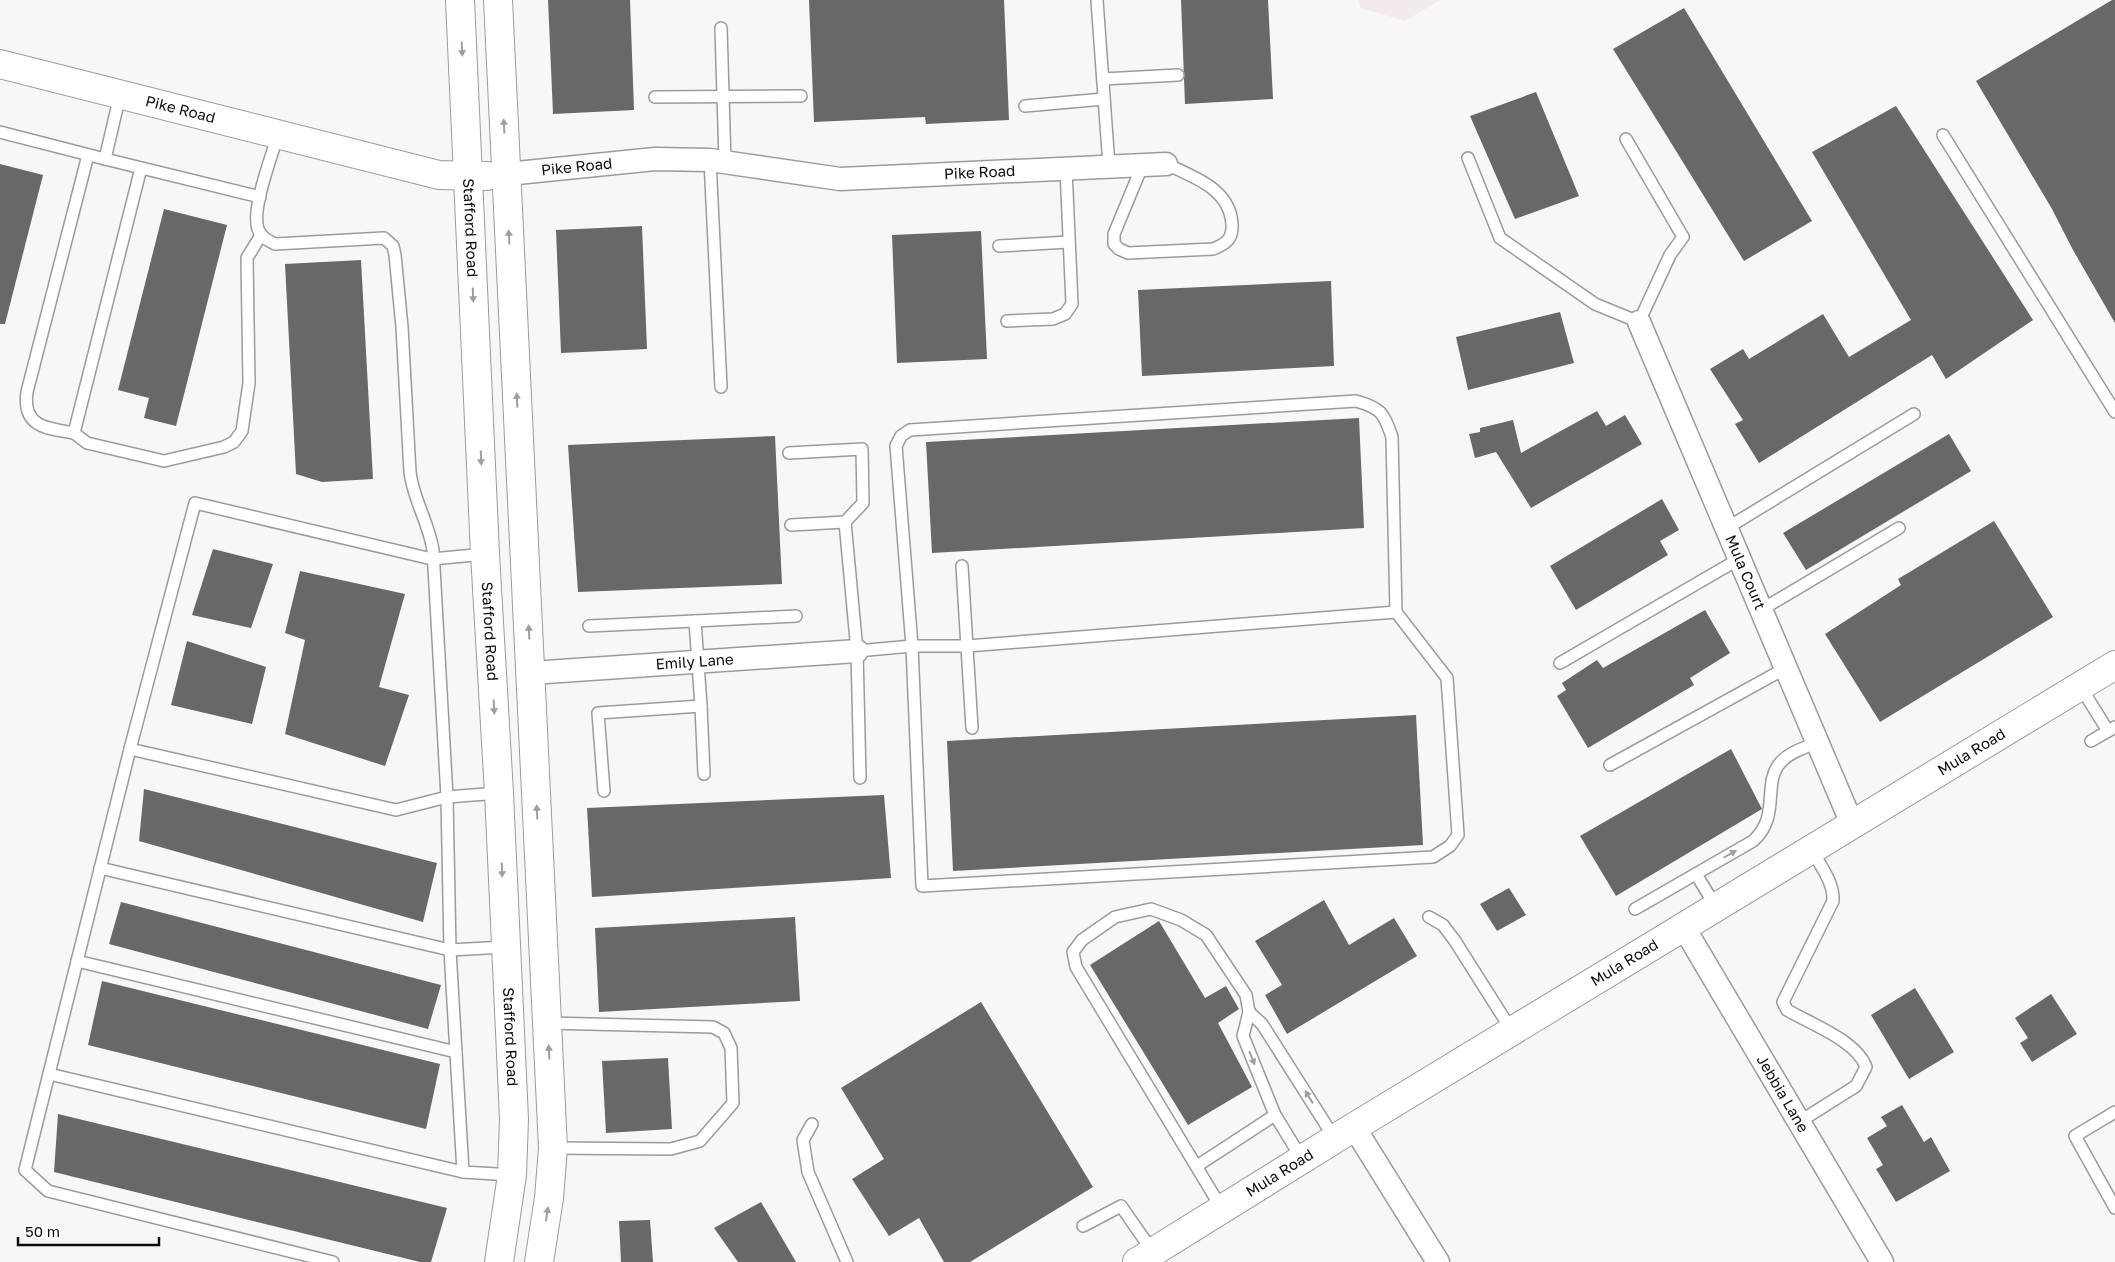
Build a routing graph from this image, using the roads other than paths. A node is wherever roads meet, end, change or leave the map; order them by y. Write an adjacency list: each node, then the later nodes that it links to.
1 (460, 0): 28 (main road, Stafford Road, one-way to 28)
2 (498, 0): 27 (main road, one-way to 2)
3 (1096, 0): 7 (lane)
4 (721, 28): 11 (lane)
5 (0, 64): 8 (main road, Pike Road)
6 (1178, 75): 7 (lane)
7 (1103, 79): 12 (lane)
8 (120, 95): 15 (main road, Pike Road); 20 (lane)
9 (801, 96): 11 (lane)
10 (655, 97): 11 (lane)
11 (723, 97): 21 (lane)
12 (1104, 99): 13 (lane); 24 (lane)
13 (1024, 106)
14 (0, 132): 18 (lane)
15 (278, 134): 28 (main road, Pike Road); 29 (lane)
16 (1943, 135): 36 (lane)
17 (1626, 139): 34 (lane)
18 (88, 155): 20 (lane); 38 (lane)
19 (1468, 158): 34 (lane)
20 (105, 160): 25 (lane)
21 (718, 161): 26 (street, Pike Road); 27 (street, Pike Road); 35 (lane)
22 (1143, 164): 23 (street, Pike Road); 23 (lane); 24 (street, Pike Road)
23 (1166, 164)
24 (1109, 166): 26 (street, Pike Road)
25 (141, 168): 29 (lane); 38 (lane)
26 (1066, 169): 31 (lane)
27 (507, 174): 28 (main road, Pike Road); 45 (main road, one-way to 27)
28 (468, 177): 44 (main road, Stafford Road, one-way to 44)
29 (260, 197): 30 (lane)
30 (261, 235): 38 (lane); 46 (lane)
31 (1069, 242): 32 (lane); 33 (lane)
32 (999, 246)
33 (1007, 321)
34 (1639, 322): 42 (street, Mula Court)
35 (721, 388)
36 (2115, 412)
37 (1914, 414): 42 (lane)
38 (74, 433)
39 (789, 453): 40 (lane)
40 (845, 522): 41 (lane); 56 (lane)
41 (791, 525)
42 (1727, 528): 47 (street, Mula Court)
43 (1899, 528): 49 (lane)
44 (485, 554): 45 (main road); 46 (lane); 73 (main road, Stafford Road, one-way to 73)
45 (525, 554): 61 (main road, one-way to 45)
46 (432, 559): 68 (lane); 74 (lane)
47 (1740, 559): 49 (street, Mula Court); 57 (lane)
48 (962, 566): 55 (lane)
49 (1761, 610): 60 (street, Mula Court)
50 (1396, 612): 54 (lane); 54 (lane); 55 (lane)
51 (796, 616): 52 (lane)
52 (695, 621): 53 (lane); 58 (lane)
53 (589, 626)
54 (912, 646): 55 (lane); 56 (lane)
55 (967, 646): 64 (lane)
56 (857, 652): 58 (street, Emily Lane); 71 (lane)
57 (1560, 663)
58 (698, 664): 61 (street, Emily Lane); 63 (lane)
59 (2115, 665): 62 (main road, Mula Road)
60 (1786, 668): 67 (street, Mula Court); 69 (lane)
61 (531, 674): 84 (main road, one-way to 61)
62 (2080, 686): 65 (lane); 75 (main road, Mula Road)
63 (701, 706): 70 (lane); 72 (lane)
64 (972, 728)
65 (2112, 729): 66 (lane)
66 (2091, 741)
67 (1817, 742): 75 (street, Mula Court); 78 (lane, one-way to 67)
68 (130, 749): 74 (lane); 77 (lane)
69 (1610, 765)
70 (704, 774)
71 (860, 778)
72 (604, 791)
73 (499, 793): 74 (lane); 83 (main road, Stafford Road, one-way to 83)
74 (447, 796): 85 (lane)
75 (1852, 824): 76 (main road, Mula Road)
76 (1811, 849): 79 (main road, Mula Road); 94 (lane)
77 (100, 868): 85 (lane); 86 (lane)
78 (1696, 874): 79 (lane); 80 (lane)
79 (1716, 907): 82 (main road, Mula Road)
80 (1635, 909)
81 (1428, 917): 89 (lane)
82 (1683, 926): 89 (main road, Mula Road); 94 (street, Jebbia Lane)
83 (505, 947): 84 (main road); 85 (lane); 101 (main road, Stafford Road)
84 (544, 948): 88 (main road)
85 (450, 950): 90 (lane)
86 (77, 961): 90 (lane); 91 (lane)
87 (1249, 1012): 93 (lane, one-way to 93); 96 (lane, one-way to 87); 99 (lane)
88 (548, 1024): 97 (main road, one-way to 88); 97 (lane)
89 (1512, 1031): 96 (main road, Mula Road)
90 (456, 1052): 100 (lane)
91 (49, 1074): 100 (lane); 106 (lane)
92 (2115, 1112): 102 (lane)
93 (1275, 1116): 98 (lane); 99 (lane)
94 (1799, 1122): 111 (street, Jebbia Lane)
95 (812, 1124): 109 (lane)
96 (1344, 1133): 98 (main road, Mula Road); 110 (street)
97 (553, 1148): 108 (main road, one-way to 97)
98 (1302, 1159): 103 (main road, Mula Road)
99 (1198, 1166): 103 (lane)
100 (463, 1172): 101 (lane)
101 (512, 1175): 107 (main road, Stafford Road)
102 (2115, 1208)
103 (1222, 1209): 105 (main road, Mula Road)
104 (1083, 1226): 105 (lane)
105 (1145, 1257)
106 (333, 1262)
107 (499, 1262)
108 (539, 1262)
109 (847, 1262)
110 (1438, 1262)
111 (1882, 1262)

